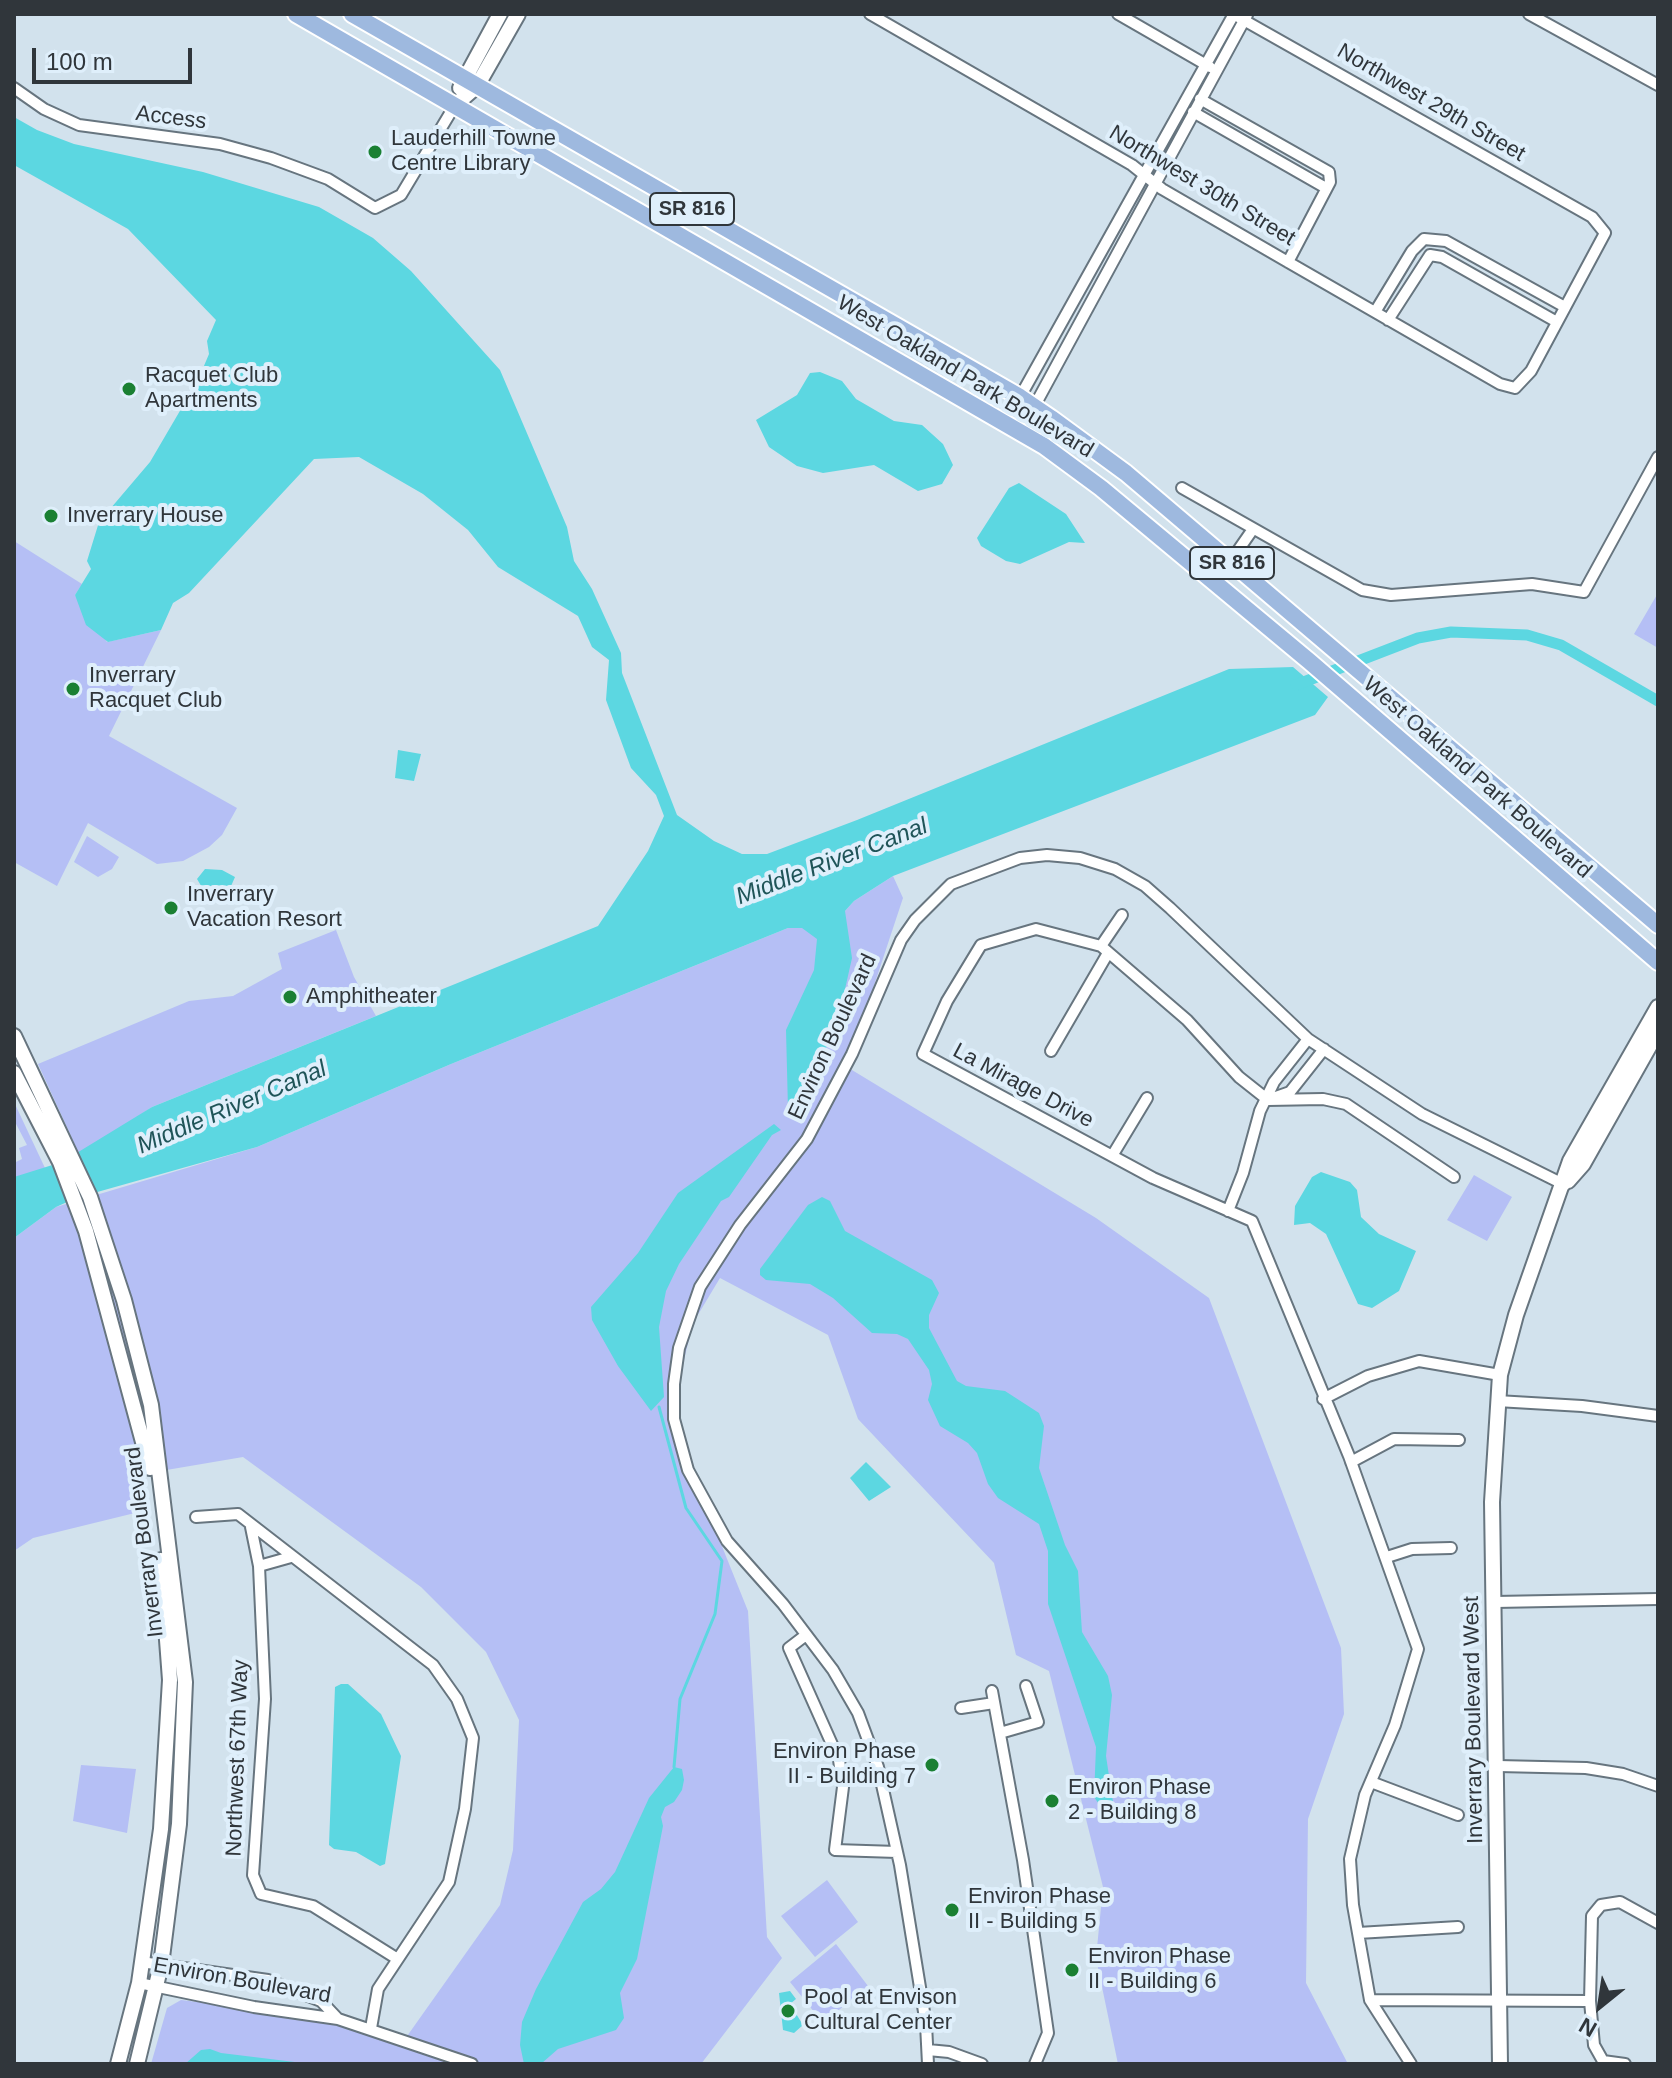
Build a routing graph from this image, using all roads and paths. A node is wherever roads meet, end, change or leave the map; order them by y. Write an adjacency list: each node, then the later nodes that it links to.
1 (296, 14): 14 (main road, West Oakland Park Boulevard / SR 816)
2 (352, 14): 10 (main road, West Oakland Park Boulevard / SR 816)
3 (500, 14): 10 (street)
4 (518, 14): 10 (street)
5 (870, 14): 16 (street, Northwest 30th Street)
6 (1118, 14): 9 (street)
7 (1529, 14): 11 (street)
8 (1239, 16): 9 (street); 23 (street, Northwest 29th Street)
9 (1210, 67): 13 (street); 16 (street)
10 (470, 82): 14 (street); 18 (main road, West Oakland Park Boulevard / SR 816)
11 (1658, 85)
12 (14, 88): 14 (street, Access)
13 (1200, 99): 15 (street); 17 (street)
14 (455, 105): 19 (main road, West Oakland Park Boulevard / SR 816)
15 (1193, 112): 16 (street); 17 (street)
16 (1149, 180): 20 (street, Northwest 30th Street); 27 (street); 27 (street)
17 (1326, 188): 20 (street)
18 (743, 238): 19 (main road); 21 (main road, West Oakland Park Boulevard / SR 816)
19 (706, 248): 22 (main road, West Oakland Park Boulevard / SR 816)
20 (1288, 262): 24 (street, Northwest 30th Street)
21 (785, 263): 22 (main road); 27 (main road, West Oakland Park Boulevard / SR 816)
22 (737, 266): 32 (main road, West Oakland Park Boulevard / SR 816)
23 (1565, 307): 24 (street); 26 (street)
24 (1375, 312): 25 (street, Northwest 30th Street)
25 (1388, 320): 26 (street); 26 (street, Northwest 30th Street)
26 (1557, 322)
27 (1027, 402): 31 (main road, West Oakland Park Boulevard / SR 816)
28 (1658, 457): 30 (street)
29 (1182, 488): 30 (street)
30 (1253, 529): 31 (street)
31 (1230, 562): 33 (main road, West Oakland Park Boulevard / SR 816)
32 (1466, 800): 33 (main road); 37 (main road, West Oakland Park Boulevard / SR 816)
33 (1513, 802): 35 (main road, West Oakland Park Boulevard / SR 816)
34 (1122, 915): 36 (street, La Mirage Drive)
35 (1658, 925)
36 (1104, 949): 43 (street, La Mirage Drive); 46 (street, La Mirage Drive); 47 (street, La Mirage Drive)
37 (1658, 962)
38 (1658, 1007): 50 (street, Inverrary Boulevard West)
39 (1658, 1031): 50 (street, Inverrary Boulevard West)
40 (14, 1036): 48 (street, Inverrary Boulevard)
41 (1308, 1039): 42 (street, Environ Boulevard); 46 (street); 67 (street, Environ Boulevard)
42 (1324, 1049): 46 (street); 50 (street, Environ Boulevard)
43 (1051, 1051)
44 (14, 1073): 48 (street, Inverrary Boulevard)
45 (1147, 1098): 47 (street)
46 (1268, 1100): 49 (street); 52 (street)
47 (1112, 1156): 52 (street, La Mirage Drive)
48 (66, 1159): 51 (street, Inverrary Boulevard)
49 (1454, 1177)
50 (1565, 1185): 53 (street, Inverrary Boulevard West)
51 (83, 1200): 82 (street, Inverrary Boulevard); 83 (street, Inverrary Boulevard)
52 (1228, 1211): 54 (street)
53 (1500, 1375): 54 (street); 55 (street, Inverrary Boulevard West)
54 (1323, 1399): 58 (street)
55 (1497, 1401): 56 (street); 66 (street, Inverrary Boulevard West)
56 (1658, 1416)
57 (1459, 1440): 58 (street)
58 (1351, 1462): 63 (street)
59 (196, 1517): 60 (street)
60 (251, 1527): 62 (street); 64 (street, Northwest 67th Way)
61 (1451, 1548): 63 (street)
62 (291, 1557): 64 (street); 81 (street)
63 (1387, 1557): 74 (street)
64 (259, 1566): 81 (street, Northwest 67th Way)
65 (1658, 1599): 66 (street)
66 (1495, 1602): 73 (street, Inverrary Boulevard West)
67 (806, 1635): 77 (street, Environ Boulevard); 77 (street)
68 (1026, 1686): 72 (street)
69 (992, 1691): 70 (street)
70 (994, 1703): 71 (street); 72 (street)
71 (961, 1708)
72 (1000, 1733): 97 (street)
73 (1498, 1766): 75 (street); 86 (street, Inverrary Boulevard West)
74 (1371, 1782): 76 (street, Inverrary Boulevard West); 80 (street)
75 (1658, 1786)
76 (1458, 1815)
77 (897, 1852): 91 (street, Environ Boulevard)
78 (1658, 1923): 88 (street)
79 (1458, 1927): 80 (street)
80 (1358, 1933): 87 (street)
81 (396, 1958): 90 (street)
82 (141, 1962): 83 (street, Environ Boulevard); 84 (street, Inverrary Boulevard)
83 (161, 1965): 85 (street, Inverrary Boulevard); 89 (street, Environ Boulevard)
84 (139, 1983): 85 (street, Environ Boulevard); 92 (street, Inverrary Boulevard)
85 (157, 1987): 89 (street, Environ Boulevard); 93 (street, Inverrary Boulevard)
86 (1497, 1998): 87 (street); 88 (street); 99 (street, Inverrary Boulevard West)
87 (1370, 2000): 98 (street)
88 (1590, 2001): 100 (street)
89 (338, 2019): 90 (street, Environ Boulevard)
90 (371, 2028): 94 (street, Environ Boulevard)
91 (928, 2050): 95 (street, Environ Boulevard); 96 (street)
92 (118, 2064)
93 (137, 2064)
94 (472, 2064)
95 (928, 2064)
96 (982, 2064)
97 (1035, 2064)
98 (1411, 2064)
99 (1500, 2064)
100 (1625, 2064)

